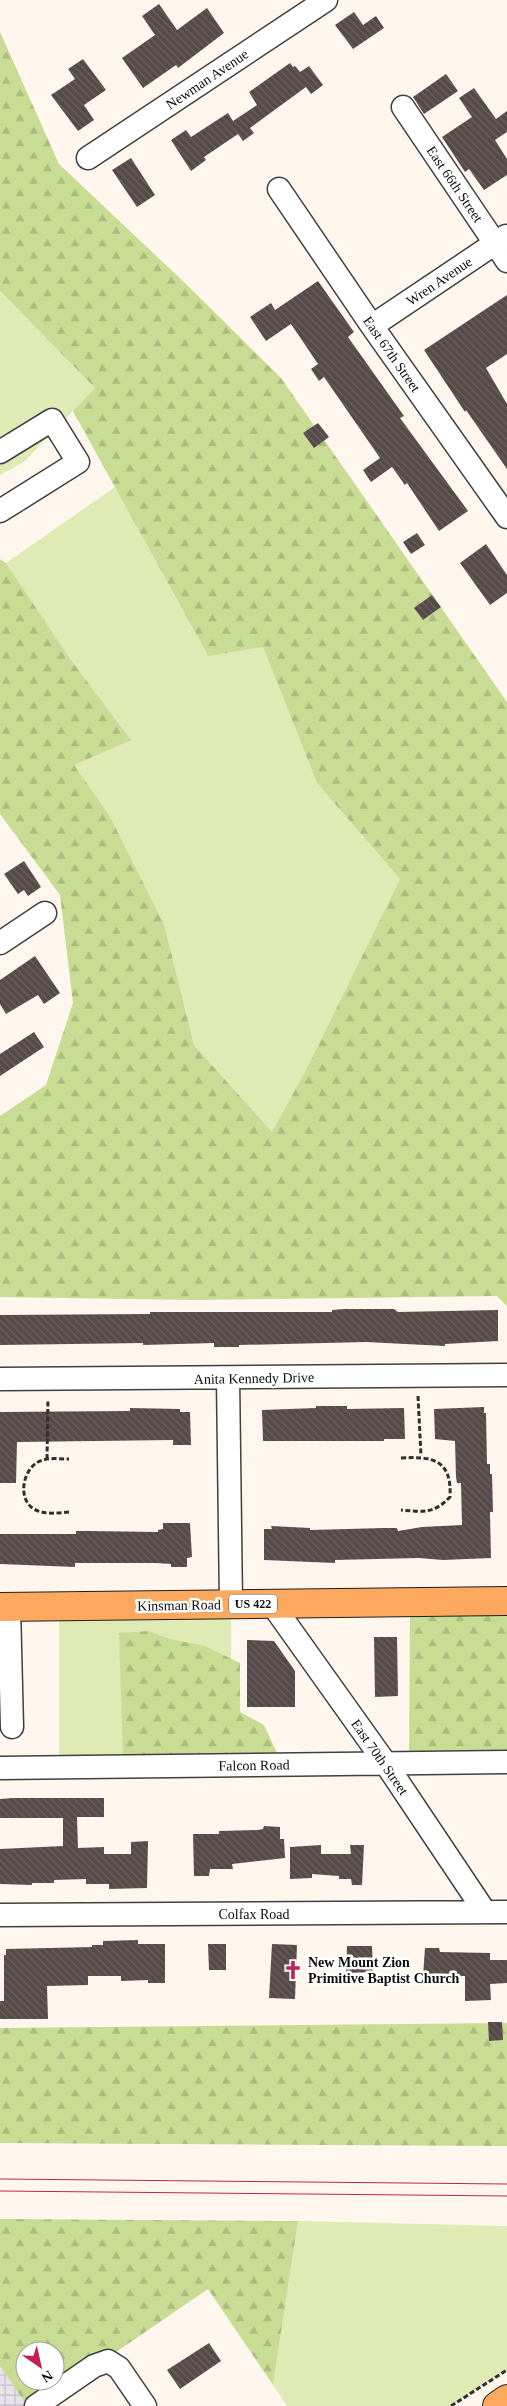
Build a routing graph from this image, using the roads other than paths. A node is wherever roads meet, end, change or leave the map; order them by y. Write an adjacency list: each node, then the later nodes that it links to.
1 (326, 0): 3 (street, Newman Avenue)
2 (403, 107): 5 (street, East 66th Street)
3 (88, 158)
4 (279, 189): 6 (street, East 67th Street)
5 (503, 246): 6 (street, Wren Avenue)
6 (372, 326): 9 (street, East 67th Street)
7 (0, 452): 8 (street)
8 (0, 511)
9 (507, 517)
10 (45, 913): 11 (street)
11 (0, 943)
12 (507, 1375): 13 (street, Anita Kennedy Drive)
13 (228, 1378): 14 (street, Anita Kennedy Drive); 16 (street)
14 (0, 1380)
15 (507, 1602): 17 (main road, Kinsman Road / US 422)
16 (231, 1604): 17 (main road, Kinsman Road / US 422); 18 (main road, Kinsman Road / US 422)
17 (272, 1604): 21 (street, East 70th Street)
18 (4, 1607): 19 (street)
19 (12, 1727)
20 (507, 1762): 21 (street, Falcon Road)
21 (386, 1764): 22 (street, Falcon Road); 23 (street, East 70th Street)
22 (0, 1768)
23 (485, 1912): 24 (street, Colfax Road); 25 (street, Colfax Road)
24 (507, 1912)
25 (0, 1916)
26 (507, 2399): 29 (main road)
27 (36, 2406): 28 (street)
28 (145, 2406)
29 (497, 2406)

